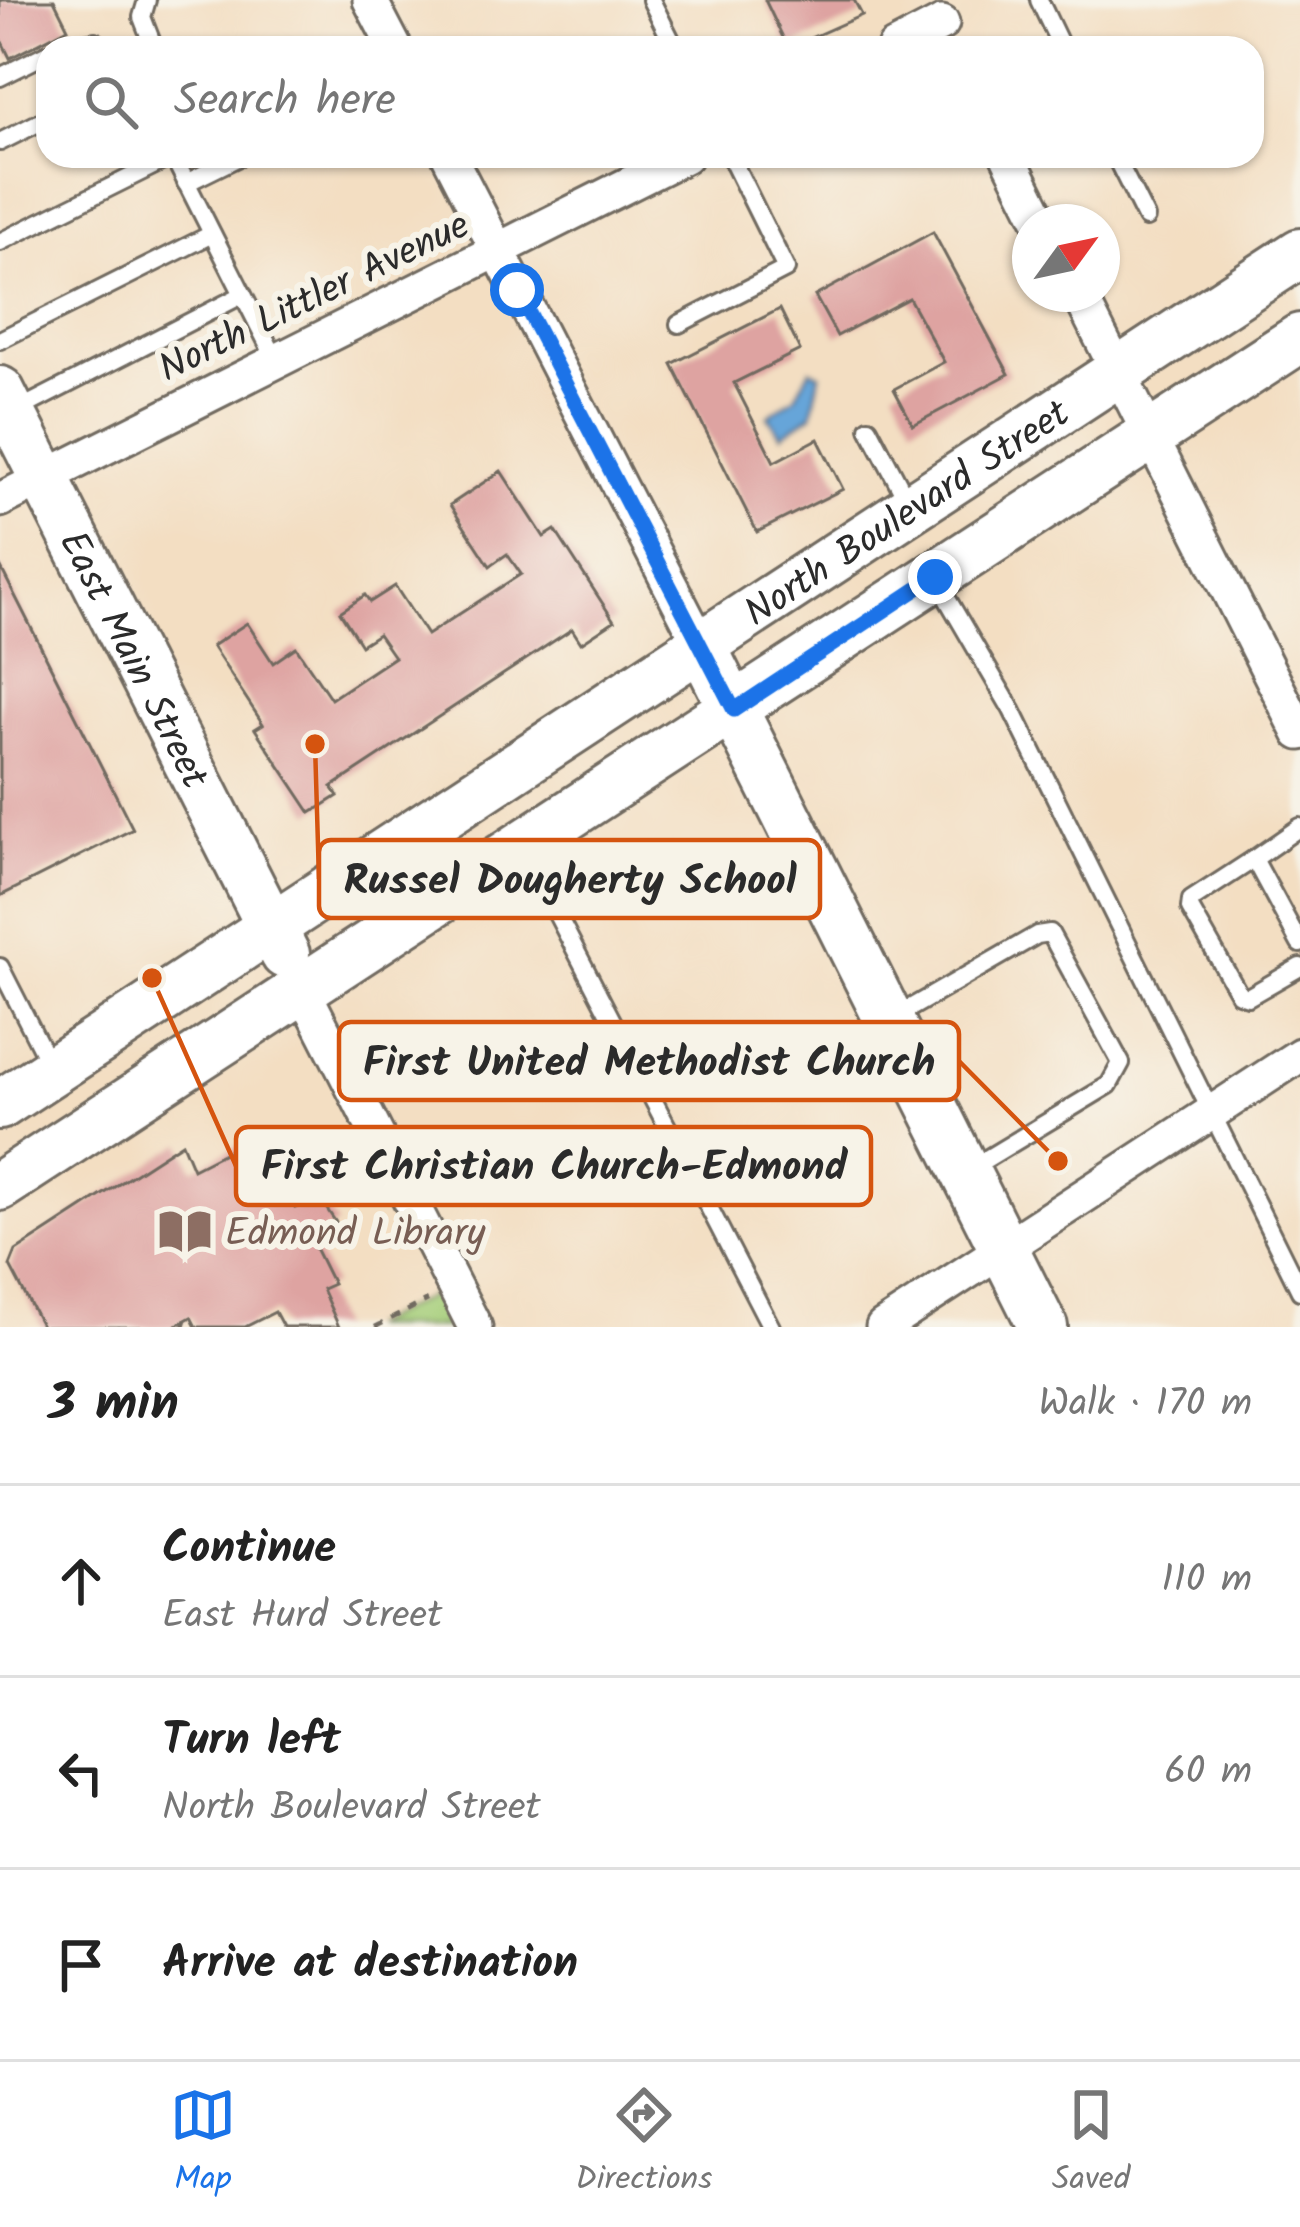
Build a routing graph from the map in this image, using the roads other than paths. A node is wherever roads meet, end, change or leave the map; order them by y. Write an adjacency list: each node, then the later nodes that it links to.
1 (147, 0): 5 (lane)
2 (370, 0): 6 (street)
3 (651, 0): 7 (lane)
4 (1039, 0): 8 (lane)
5 (149, 36)
6 (388, 36)
7 (669, 36)
8 (1056, 36)
9 (36, 59): 10 (lane)
10 (0, 77)
11 (36, 124): 12 (lane)
12 (0, 142)
13 (149, 168): 25 (lane)
14 (179, 168): 21 (lane)
15 (205, 168): 21 (lane)
16 (455, 168): 26 (street)
17 (661, 168): 26 (street, North Littler Avenue)
18 (736, 168): 30 (lane)
19 (1014, 168): 22 (street)
20 (1121, 168): 23 (lane)
21 (186, 183): 24 (lane)
22 (1032, 204)
23 (1146, 218)
24 (212, 234): 28 (lane); 32 (lane)
25 (0, 242)
26 (497, 250): 33 (street, North Littler Avenue); 42 (street)
27 (1300, 253): 34 (main road, North Boulevard Street)
28 (242, 295): 33 (lane); 35 (lane)
29 (1088, 312): 34 (street)
30 (679, 324)
31 (1300, 338): 37 (main road, North Boulevard Street)
32 (0, 340)
33 (275, 358): 38 (street, North Littler Avenue)
34 (1119, 371): 37 (street); 40 (main road, North Boulevard Street)
35 (6, 402): 38 (main road, East Main Street)
36 (869, 428): 40 (lane)
37 (1150, 434): 41 (main road, North Boulevard Street); 44 (street)
38 (44, 478): 39 (street, North Littler Avenue); 48 (main road, East Main Street)
39 (0, 500)
40 (912, 508): 42 (main road, North Boulevard Street)
41 (935, 577): 43 (main road, North Boulevard Street); 57 (lane)
42 (701, 645): 43 (main road); 48 (main road, North Boulevard Street)
43 (734, 710): 46 (main road, North Boulevard Street); 53 (main road)
44 (1300, 733)
45 (1300, 827): 47 (lane)
46 (522, 846): 52 (main road, North Boulevard Street); 63 (lane)
47 (1254, 859): 49 (lane); 50 (lane)
48 (271, 926): 52 (main road, East Main Street); 55 (main road, North Boulevard Street)
49 (1300, 944)
50 (1300, 967)
51 (0, 968): 55 (lane)
52 (302, 988): 59 (main road, North Boulevard Street); 62 (street)
53 (891, 1019): 58 (main road); 58 (lane)
54 (1300, 1055): 57 (street)
55 (53, 1071): 56 (main road, North Boulevard Street)
56 (0, 1105)
57 (1211, 1113): 60 (street); 61 (lane)
58 (967, 1170): 60 (main road)
59 (0, 1186)
60 (1006, 1247): 64 (street); 65 (main road)
61 (1300, 1291)
62 (475, 1327)
63 (771, 1327)
64 (883, 1327)
65 (1043, 1327)

